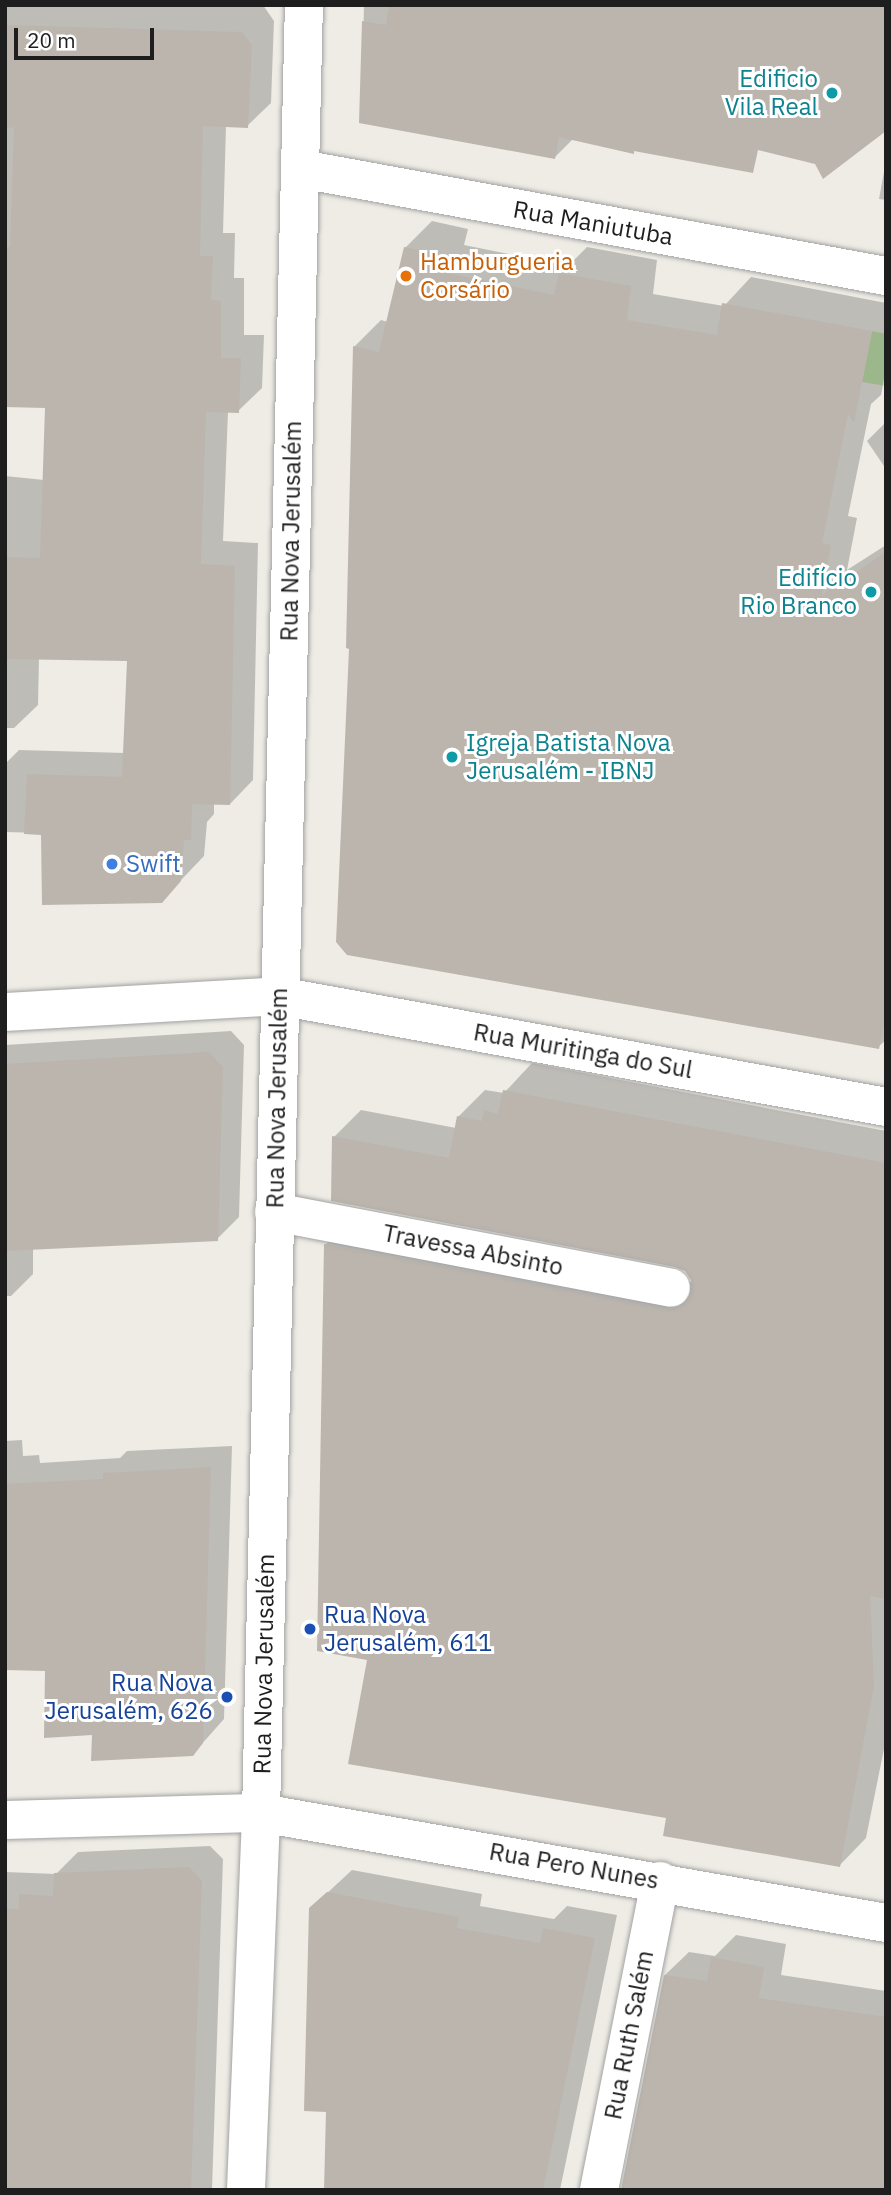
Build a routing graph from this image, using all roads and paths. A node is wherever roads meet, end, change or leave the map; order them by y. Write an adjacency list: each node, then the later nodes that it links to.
1 (304, 5): 2 (street, Rua Nova Jerusalém)
2 (300, 169): 3 (street, Rua Maniutuba); 4 (street, Rua Nova Jerusalém)
3 (886, 276)
4 (279, 996): 5 (street, Rua Muritinga do Sul); 6 (street, Rua Muritinga do Sul); 7 (street, Rua Nova Jerusalém)
5 (5, 1012)
6 (886, 1107)
7 (274, 1212): 8 (street, Travessa Absinto); 9 (street, Rua Nova Jerusalém)
8 (671, 1288)
9 (261, 1813): 10 (street, Rua Pero Nunes); 11 (street, Rua Pero Nunes); 13 (street, Rua Nova Jerusalém)
10 (5, 1820)
11 (660, 1881): 12 (street, Rua Pero Nunes); 14 (street, Rua Ruth Salém)
12 (886, 1923)
13 (246, 2190)
14 (599, 2190)

